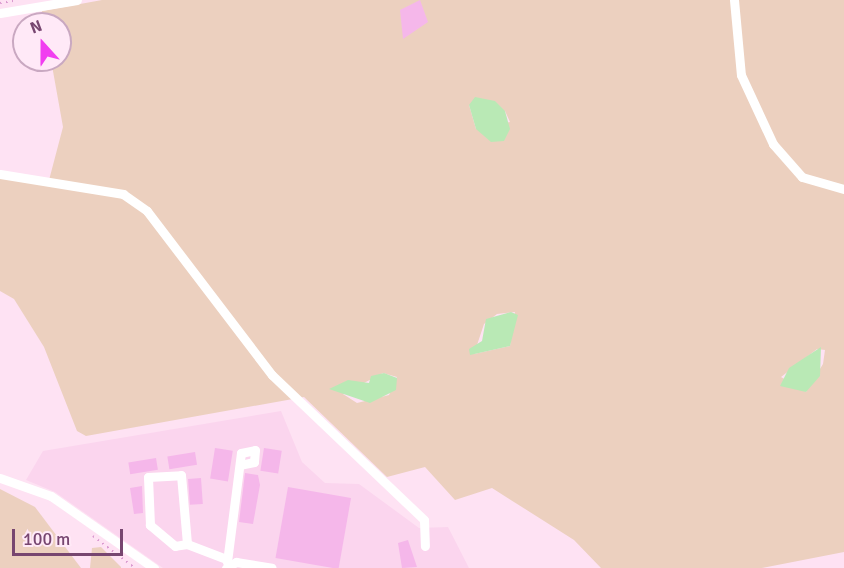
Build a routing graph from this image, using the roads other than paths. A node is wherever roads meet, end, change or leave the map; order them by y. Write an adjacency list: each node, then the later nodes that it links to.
1 (77, 0): 3 (street)
2 (734, 0): 5 (street)
3 (0, 14)
4 (0, 174): 9 (street)
5 (844, 189)
6 (240, 465): 10 (street)
7 (0, 478): 11 (street)
8 (187, 544): 8 (street); 10 (street)
9 (425, 546)
10 (226, 564): 12 (street)
11 (154, 568)
12 (272, 568)

